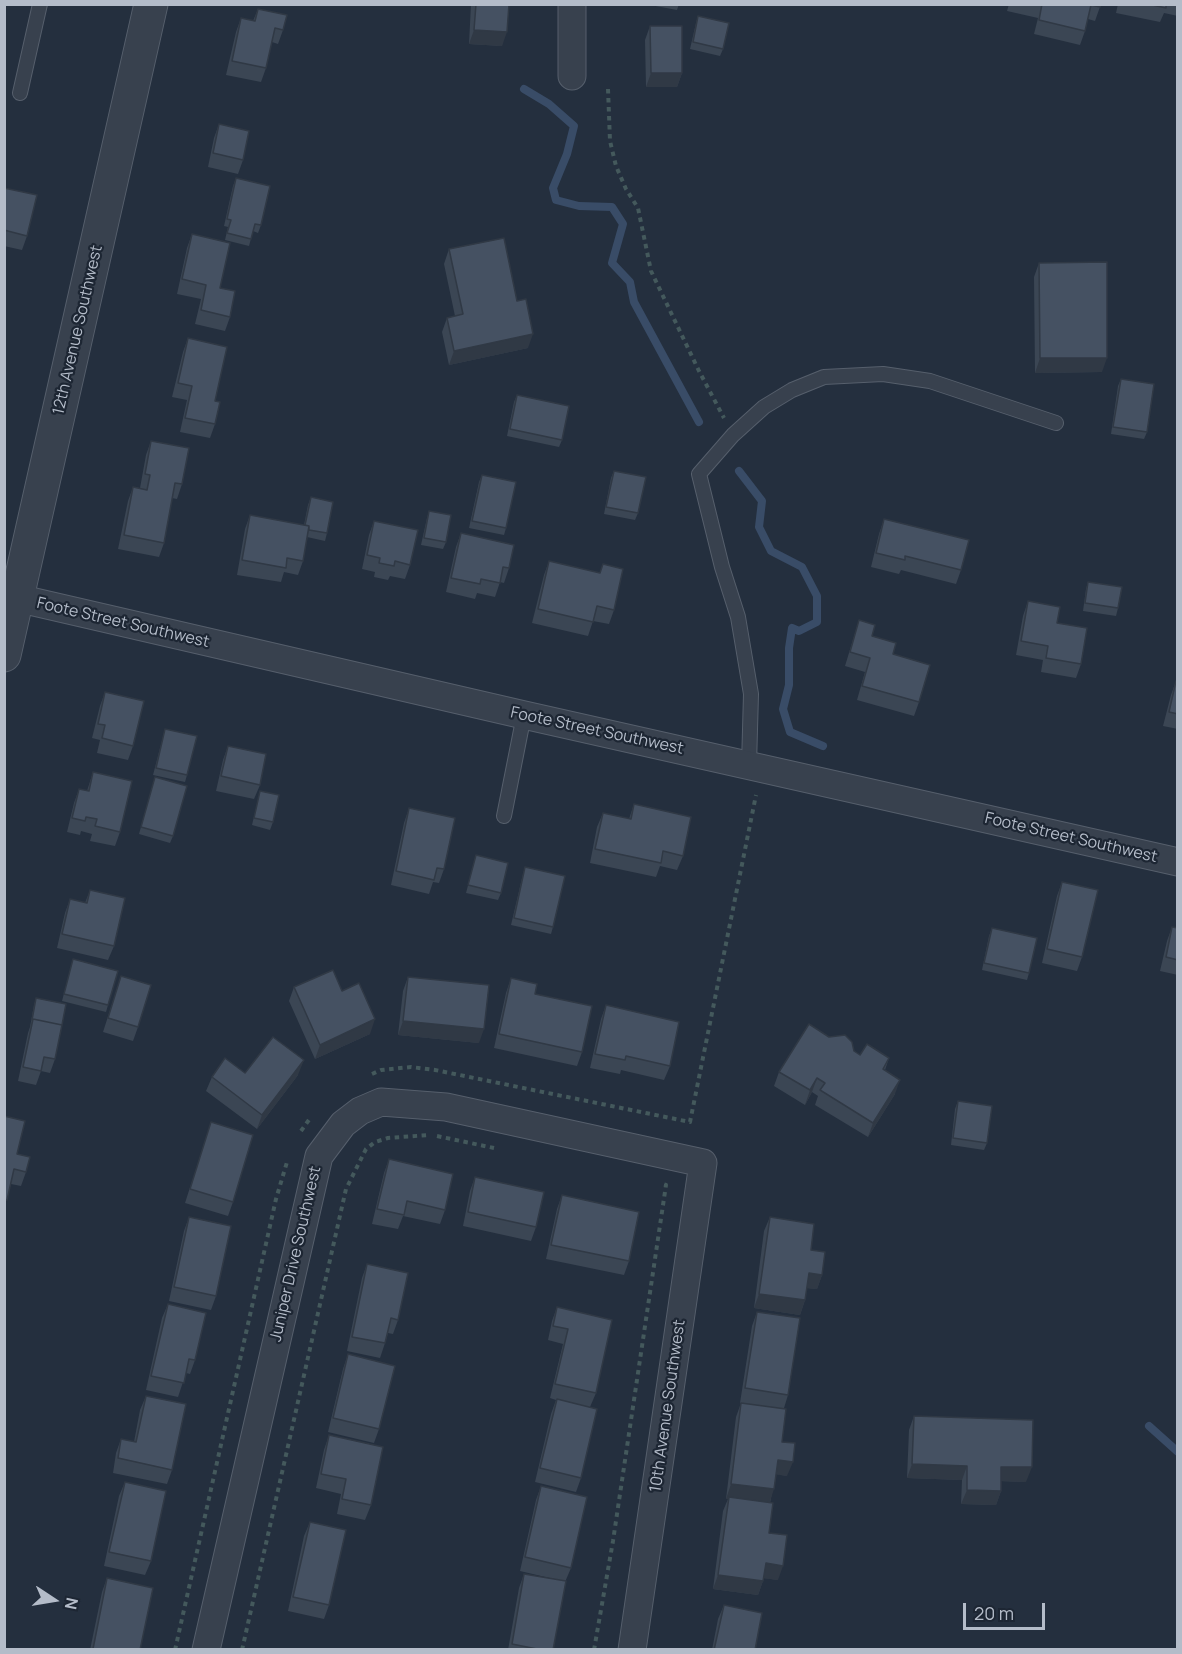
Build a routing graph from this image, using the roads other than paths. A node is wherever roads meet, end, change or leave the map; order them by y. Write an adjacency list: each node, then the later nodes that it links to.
1 (40, 4): 5 (lane)
2 (151, 4): 7 (street, 12th Avenue Southwest)
3 (572, 4): 4 (street)
4 (572, 76)
5 (20, 93)
6 (1056, 423): 10 (lane)
7 (15, 583): 8 (street, 12th Avenue Southwest); 9 (street, Foote Street Southwest)
8 (4, 655)
9 (524, 716): 10 (street, Foote Street Southwest); 11 (lane)
10 (755, 766): 12 (street, Foote Street Southwest)
11 (504, 816)
12 (1178, 862)
13 (703, 1163): 14 (street, Juniper Drive Southwest); 15 (street, 10th Avenue Southwest)
14 (206, 1650)
15 (633, 1650)

